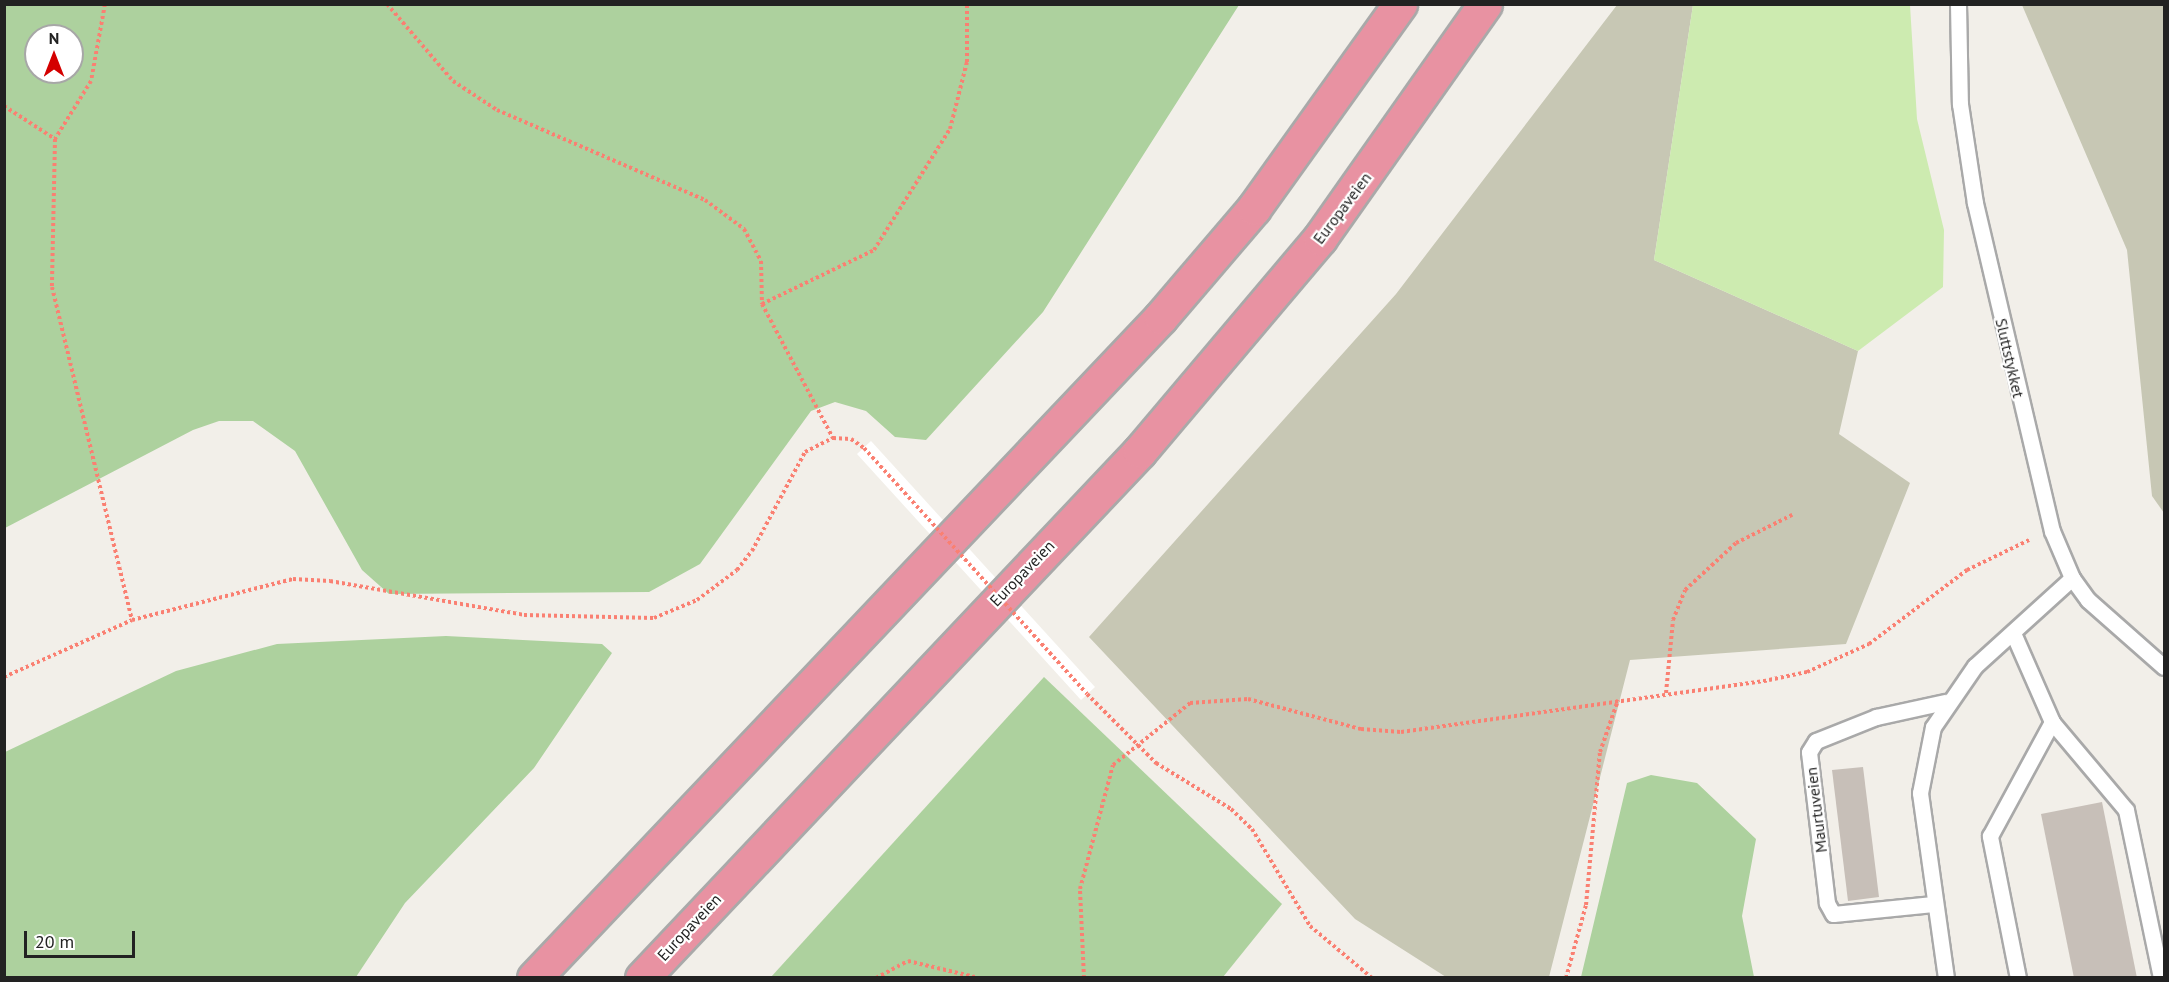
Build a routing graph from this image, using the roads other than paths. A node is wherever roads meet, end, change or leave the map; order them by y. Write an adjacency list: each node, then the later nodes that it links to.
1 (1400, 4): 10 (highway)
2 (1485, 4): 11 (highway, Europaveien)
3 (1958, 4): 4 (lane, Sluttstykket)
4 (2072, 578): 5 (lane); 6 (lane, Sluttstykket)
5 (2013, 633): 7 (lane); 8 (lane)
6 (2164, 667)
7 (1946, 702): 9 (lane); 9 (lane, Maurtuveien)
8 (2052, 722): 13 (lane); 14 (lane)
9 (1933, 904): 12 (lane)
10 (534, 978)
11 (642, 978)
12 (1946, 978)
13 (2018, 978)
14 (2161, 978)

